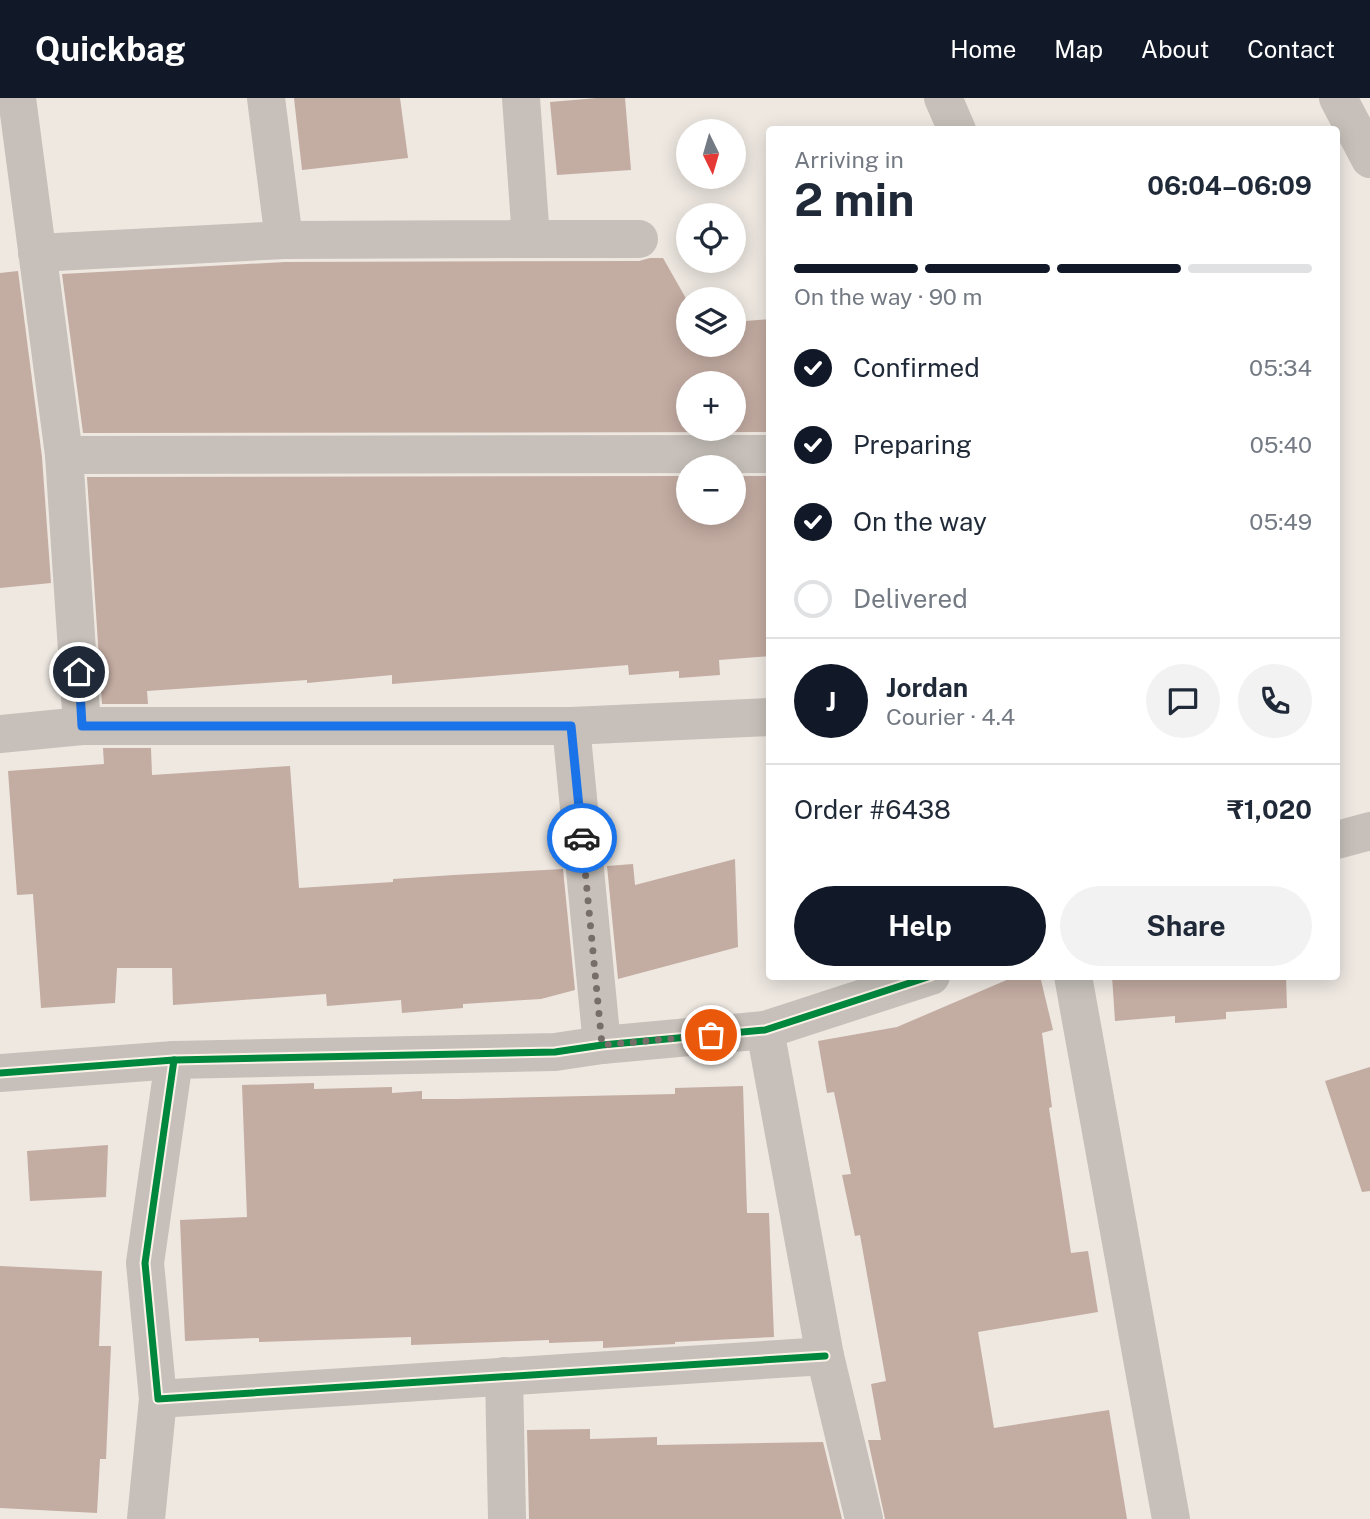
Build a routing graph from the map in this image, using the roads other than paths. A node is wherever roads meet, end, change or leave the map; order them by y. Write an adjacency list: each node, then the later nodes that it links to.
1 (17, 98): 11 (street)
2 (267, 98): 10 (street)
3 (521, 98): 8 (street)
4 (943, 98): 6 (street)
5 (1338, 98): 7 (street)
6 (955, 126)
7 (1370, 159)
8 (531, 239): 9 (street); 10 (street)
9 (639, 239)
10 (284, 240): 11 (street)
11 (37, 253): 13 (street)
12 (766, 453): 13 (street)
13 (64, 455): 15 (street)
14 (766, 717): 16 (street)
15 (82, 726): 16 (street); 17 (street)
16 (571, 726): 23 (street)
17 (0, 734)
18 (1370, 831): 19 (street)
19 (1340, 839)
20 (918, 980): 22 (street)
21 (1074, 980): 32 (street)
22 (765, 1030): 23 (street); 26 (street)
23 (602, 1045): 24 (street)
24 (174, 1060): 25 (street); 28 (street)
25 (0, 1073)
26 (825, 1356): 27 (street); 31 (street)
27 (504, 1376): 28 (street); 30 (street)
28 (158, 1399): 29 (street)
29 (146, 1519)
30 (507, 1519)
31 (864, 1519)
32 (1171, 1519)

